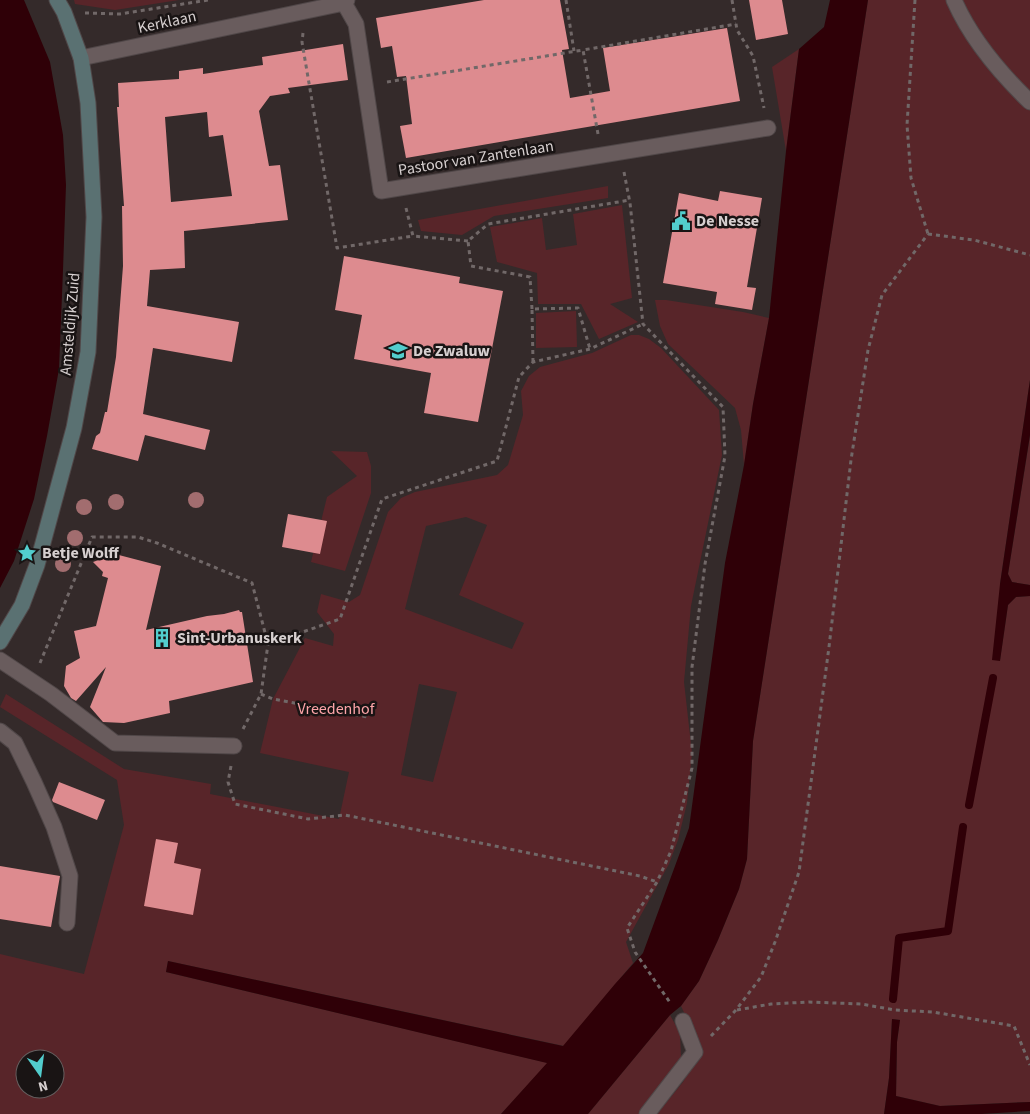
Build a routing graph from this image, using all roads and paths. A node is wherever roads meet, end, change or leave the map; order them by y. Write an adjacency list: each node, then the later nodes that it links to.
1 (208, 0): 7 (path)
2 (566, 0): 11 (path)
3 (732, 0): 9 (path)
4 (915, 0): 20 (path)
5 (954, 0): 14 (street)
6 (346, 2): 8 (street, Kerklaan); 13 (street, Pastoor van Zantenlaan)
7 (60, 6): 12 (street, Amsteldijk Zuid)
8 (304, 11): 12 (street, Kerklaan); 21 (path)
9 (736, 24): 10 (path); 15 (path)
10 (583, 50): 11 (path); 17 (path)
11 (574, 51): 13 (path)
12 (81, 58): 28 (street, Amsteldijk Zuid)
13 (365, 86): 18 (street, Pastoor van Zantenlaan)
14 (1030, 102)
15 (768, 128): 16 (street, Pastoor van Zantenlaan)
16 (620, 152): 17 (street, Pastoor van Zantenlaan); 19 (path)
17 (602, 155): 18 (street, Pastoor van Zantenlaan)
18 (402, 188): 21 (path)
19 (630, 200): 22 (path); 25 (path)
20 (928, 234): 23 (path); 38 (path)
21 (413, 236): 22 (path)
22 (468, 240): 24 (path)
23 (1030, 255)
24 (532, 309): 26 (path); 27 (path)
25 (643, 324): 26 (path); 36 (path)
26 (590, 349): 27 (path)
27 (533, 362): 29 (path)
28 (0, 642)
29 (268, 644): 31 (path); 32 (path)
30 (0, 660): 31 (street)
31 (33, 682): 35 (street)
32 (261, 694): 33 (path); 35 (path)
33 (368, 717)
34 (0, 731): 37 (street)
35 (234, 746): 36 (path)
36 (657, 882): 39 (path)
37 (67, 923)
38 (736, 1010): 40 (path); 41 (path)
39 (683, 1021): 40 (street)
40 (695, 1052): 42 (street)
41 (1030, 1065)
42 (648, 1114)

